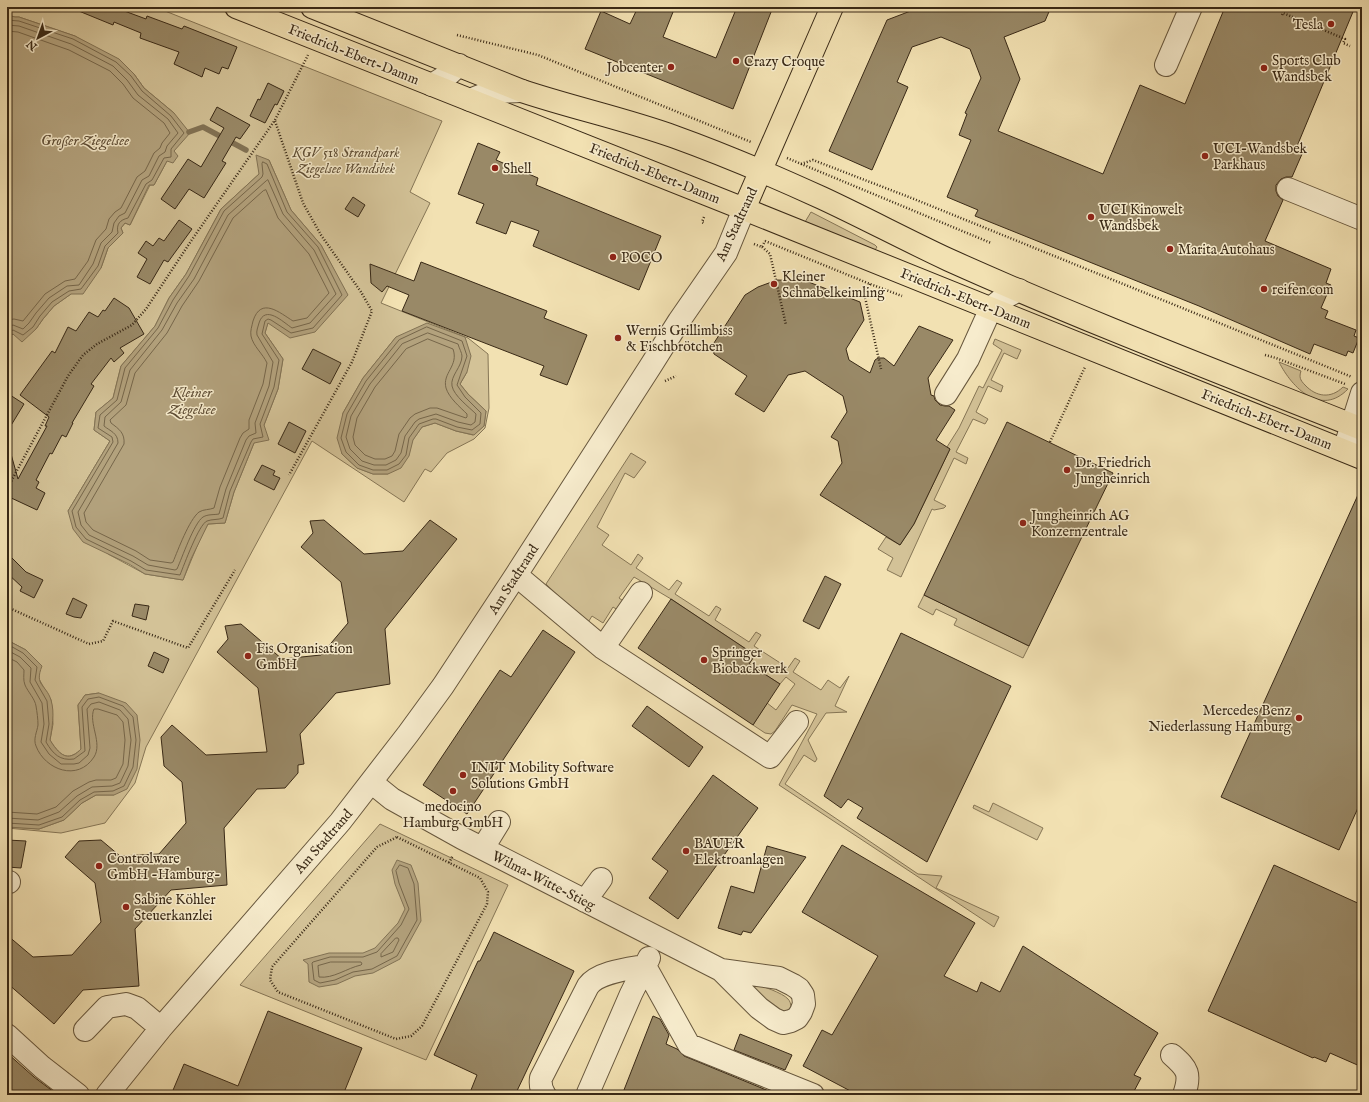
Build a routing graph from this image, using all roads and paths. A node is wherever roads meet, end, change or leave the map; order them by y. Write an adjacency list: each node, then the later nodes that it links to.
1 (236, 7): 7 (main road, Friedrich-Ebert-Damm)
2 (312, 7): 9 (main road, Friedrich-Ebert-Damm)
3 (832, 7): 15 (main road, Am Stadtrand)
4 (1191, 7): 10 (street)
5 (1282, 16): 8 (path)
6 (457, 35): 15 (path)
7 (317, 39): 11 (main road, Friedrich-Ebert-Damm); 14 (path)
8 (1350, 46)
9 (459, 65): 11 (street); 12 (main road, Friedrich-Ebert-Damm)
10 (1166, 65)
11 (432, 85): 13 (main road, Friedrich-Ebert-Damm)
12 (522, 91): 13 (street); 17 (main road, Friedrich-Ebert-Damm)
13 (470, 100): 19 (main road, Friedrich-Ebert-Damm)
14 (275, 120): 39 (path); 40 (path)
15 (769, 150): 16 (path); 17 (main road, Am Stadtrand)
16 (801, 164): 24 (path); 34 (path)
17 (760, 171): 19 (main road, Am Stadtrand); 28 (main road, Friedrich-Ebert-Damm)
18 (1288, 189): 21 (street)
19 (744, 209): 29 (main road, Friedrich-Ebert-Damm); 42 (street, Am Stadtrand)
20 (704, 217): 22 (path)
21 (1362, 219)
22 (705, 224)
23 (766, 238): 26 (path)
24 (991, 243)
25 (754, 244): 26 (path)
26 (762, 247): 30 (path)
27 (870, 284): 33 (path)
28 (1019, 290): 29 (street); 36 (main road, Friedrich-Ebert-Damm)
29 (991, 308): 35 (street); 38 (main road, Friedrich-Ebert-Damm)
30 (786, 325)
31 (1265, 355): 34 (path)
32 (1085, 367): 37 (path)
33 (881, 369)
34 (1356, 386): 36 (street)
35 (946, 394)
36 (1357, 427): 38 (street)
37 (1050, 442)
38 (1353, 454)
39 (289, 475)
40 (7, 488)
41 (235, 570): 44 (path)
42 (516, 575): 45 (street); 47 (street, Am Stadtrand)
43 (641, 593): 45 (street)
44 (7, 607)
45 (603, 648): 46 (street)
46 (798, 722)
47 (371, 782): 49 (street, Wilma-Witte-Stieg); 56 (street, Am Stadtrand)
48 (499, 822): 49 (street)
49 (483, 848): 52 (street, Wilma-Witte-Stieg)
50 (480, 878): 50 (path)
51 (602, 879): 52 (street)
52 (585, 901): 53 (street, Wilma-Witte-Stieg)
53 (658, 939): 54 (street); 55 (street, Wilma-Witte-Stieg)
54 (645, 966): 60 (street); 63 (street); 64 (street)
55 (721, 970)
56 (160, 1028): 57 (street); 62 (street, Am Stadtrand)
57 (85, 1030)
58 (7, 1036): 61 (street)
59 (1172, 1055): 65 (street)
60 (588, 1093)
61 (78, 1095)
62 (107, 1095)
63 (546, 1095)
64 (814, 1095)
65 (1184, 1095)

